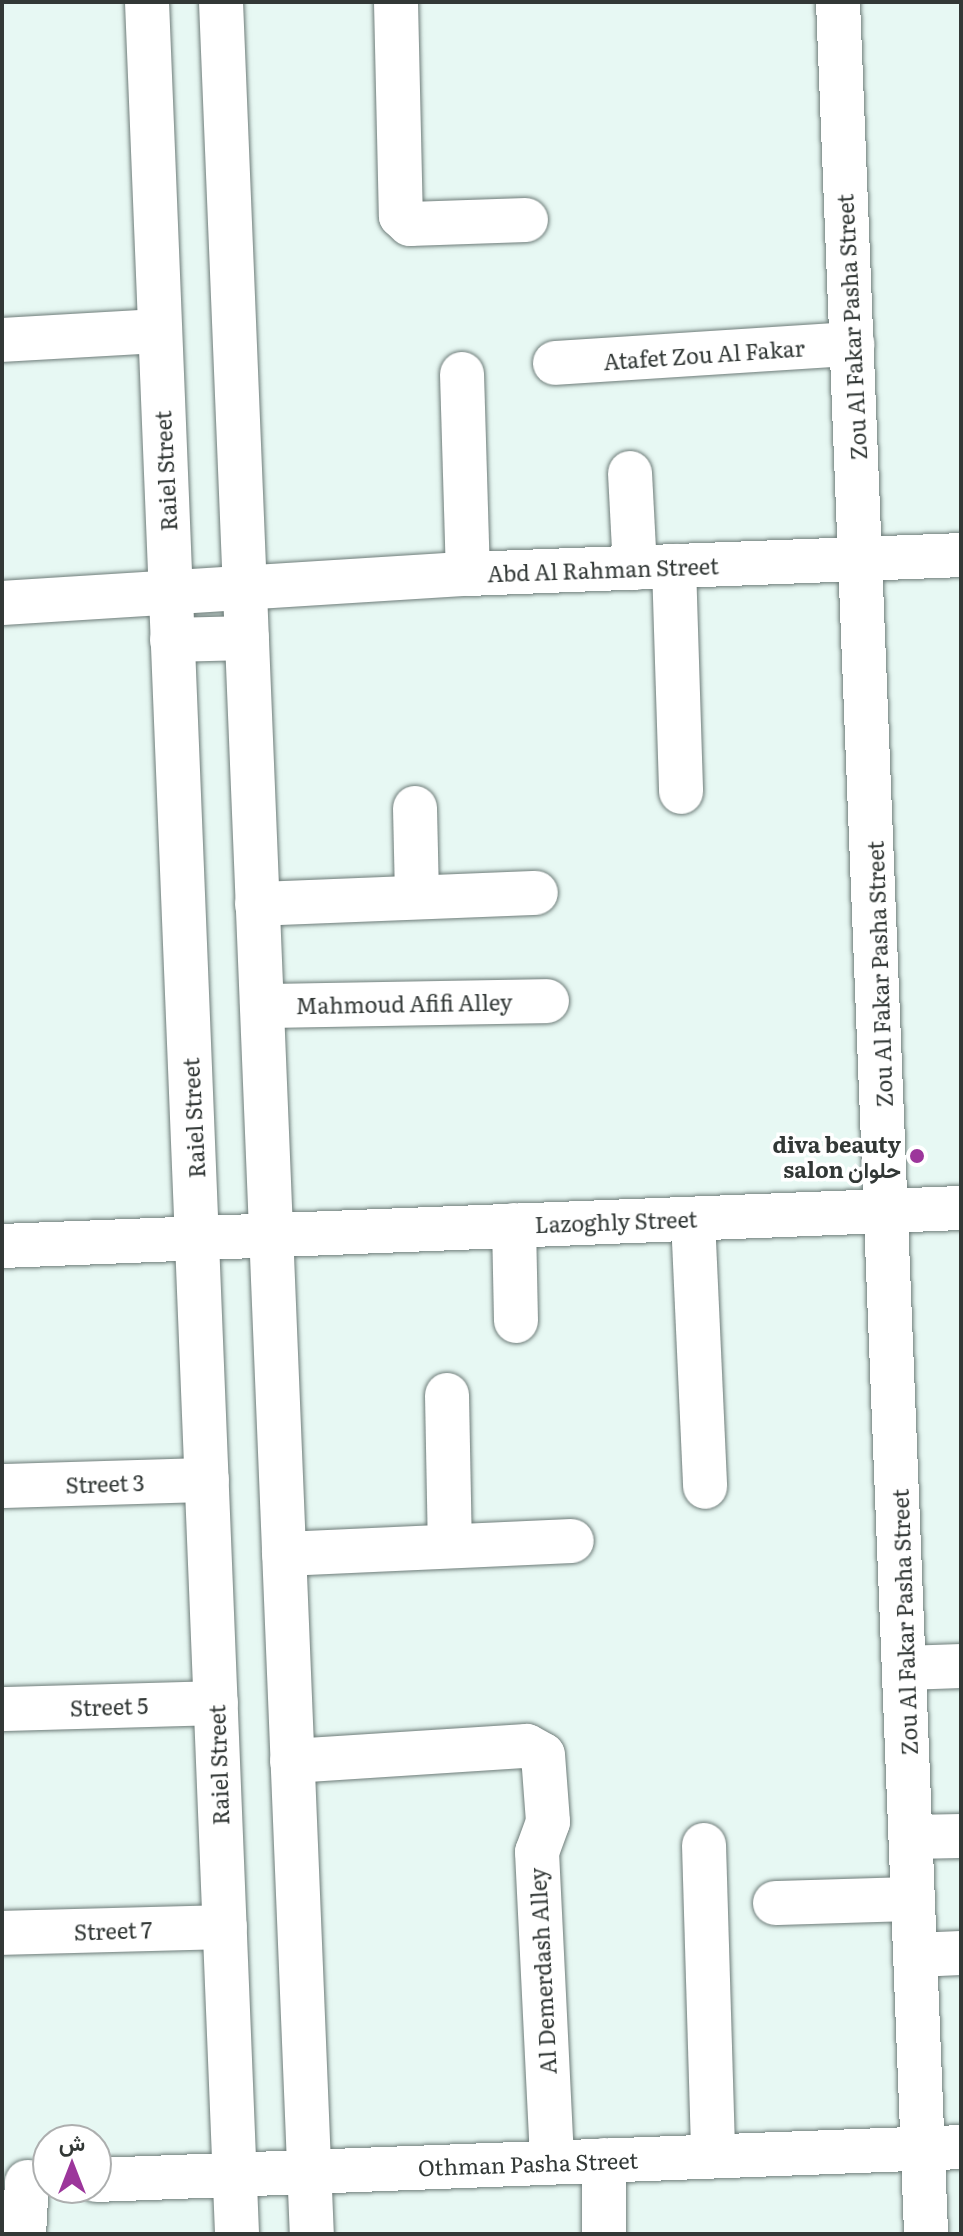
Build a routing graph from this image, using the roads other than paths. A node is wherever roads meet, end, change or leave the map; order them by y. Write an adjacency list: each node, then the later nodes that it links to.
1 (147, 2): 6 (street, Raiel Street)
2 (221, 2): 16 (street)
3 (396, 2): 5 (street)
4 (838, 2): 8 (street, Zou Al Fakar Pasha Street)
5 (526, 220)
6 (158, 331): 7 (street); 17 (street, Raiel Street)
7 (2, 340)
8 (852, 344): 9 (street, Atafet Zou Al Fakar); 13 (street, Zou Al Fakar Pasha Street)
9 (555, 363)
10 (462, 374): 15 (street)
11 (630, 473): 14 (street)
12 (961, 555): 13 (street, Abd Al Rahman Street)
13 (862, 559): 14 (street, Abd Al Rahman Street); 29 (street, Zou Al Fakar Pasha Street)
14 (654, 567): 15 (street, Abd Al Rahman Street); 21 (street)
15 (468, 574): 16 (street, Abd Al Rahman Street)
16 (245, 587): 17 (street, Abd Al Rahman Street); 19 (street)
17 (170, 592): 18 (street, Abd Al Rahman Street); 20 (street, Raiel Street)
18 (2, 603)
19 (247, 638): 20 (street); 25 (street)
20 (172, 640): 33 (street, Raiel Street)
21 (681, 792)
22 (415, 808): 24 (street)
23 (536, 893): 24 (street)
24 (417, 897): 25 (street)
25 (257, 904): 27 (street)
26 (547, 1001): 27 (street, Mahmoud Afifi Alley)
27 (262, 1006): 32 (street)
28 (961, 1208): 29 (street, Lazoghly Street)
29 (888, 1211): 30 (street, Lazoghly Street); 44 (street, Zou Al Fakar Pasha Street)
30 (693, 1219): 31 (street, Lazoghly Street); 39 (street)
31 (514, 1225): 32 (street, Lazoghly Street); 35 (street)
32 (271, 1234): 33 (street, Lazoghly Street); 42 (street)
33 (198, 1238): 34 (street, Lazoghly Street); 37 (street, Raiel Street)
34 (2, 1246)
35 (516, 1321)
36 (447, 1395): 41 (street)
37 (207, 1480): 38 (street, Street 3); 45 (street, Raiel Street)
38 (2, 1486)
39 (705, 1487)
40 (572, 1541): 41 (street)
41 (450, 1546): 42 (street)
42 (284, 1554): 47 (street)
43 (961, 1666): 44 (street)
44 (905, 1668): 49 (street, Zou Al Fakar Pasha Street)
45 (216, 1703): 46 (street, Street 5); 53 (street, Raiel Street)
46 (2, 1709)
47 (292, 1761): 60 (street, Al Demerdash Alley); 61 (street)
48 (961, 1836): 49 (street)
49 (911, 1837): 51 (street, Zou Al Fakar Pasha Street)
50 (704, 1845): 58 (street)
51 (913, 1899): 52 (street); 56 (street, Zou Al Fakar Pasha Street)
52 (775, 1903)
53 (225, 1927): 54 (street, Street 7); 62 (street, Raiel Street)
54 (2, 1933)
55 (961, 1953): 56 (street)
56 (915, 1955): 57 (street, Zou Al Fakar Pasha Street)
57 (942, 2147): 58 (street, Othman Pasha Street); 69 (street, Zou Al Fakar Pasha Street)
58 (713, 2155): 59 (street, Othman Pasha Street)
59 (604, 2160): 60 (street, Othman Pasha Street); 68 (street)
60 (552, 2162): 61 (street, Othman Pasha Street)
61 (309, 2172): 62 (street, Othman Pasha Street); 67 (street)
62 (235, 2174): 63 (street, Othman Pasha Street); 66 (street, Raiel Street)
63 (112, 2179)
64 (26, 2183): 65 (street)
65 (24, 2234)
66 (237, 2234)
67 (312, 2234)
68 (604, 2234)
69 (926, 2234)

